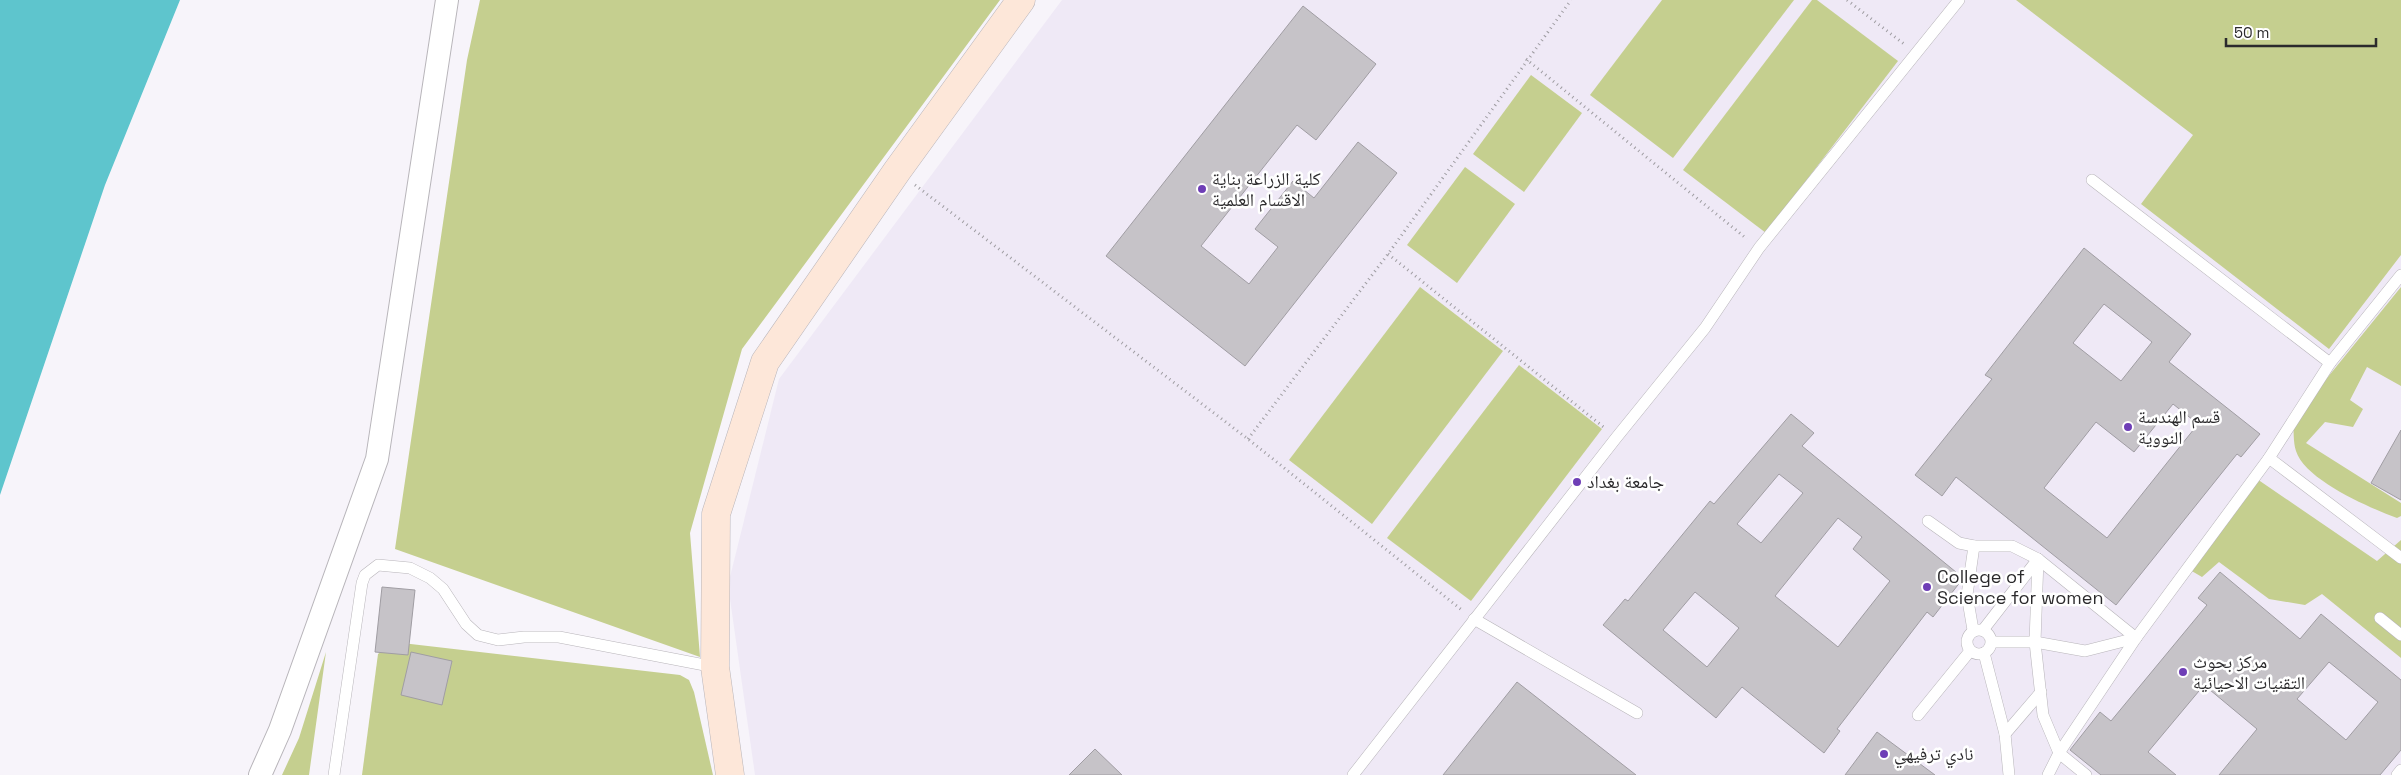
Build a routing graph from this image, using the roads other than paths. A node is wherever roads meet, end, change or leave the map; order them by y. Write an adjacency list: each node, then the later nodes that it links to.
1 (447, 0): 28 (street)
2 (1020, 0): 21 (street)
3 (1959, 0): 13 (lane)
4 (2092, 180): 6 (lane)
5 (2401, 275): 6 (lane)
6 (2330, 363): 7 (lane)
7 (2270, 458): 10 (lane); 16 (lane)
8 (1928, 521): 9 (lane)
9 (1974, 546): 11 (lane); 14 (lane)
10 (2401, 558)
11 (2038, 559): 14 (lane); 16 (lane); 18 (lane)
12 (2380, 618): 15 (lane)
13 (1474, 619): 23 (lane); 31 (lane)
14 (1978, 630): 17 (lane); 19 (lane)
15 (2401, 636)
16 (2136, 638): 18 (lane); 26 (lane)
17 (1992, 642): 18 (lane); 20 (lane)
18 (2035, 642): 22 (lane)
19 (1970, 651): 20 (lane); 24 (lane)
20 (1984, 653): 25 (lane)
21 (715, 667): 29 (lane); 30 (street)
22 (2041, 692): 25 (lane); 26 (lane)
23 (1637, 713)
24 (1918, 715)
25 (2005, 734): 32 (lane)
26 (2059, 753): 33 (lane); 34 (lane)
27 (2401, 770): 35 (lane)
28 (260, 775)
29 (334, 775)
30 (730, 775)
31 (1353, 775)
32 (2009, 775)
33 (2048, 775)
34 (2086, 775)
35 (2397, 775)

